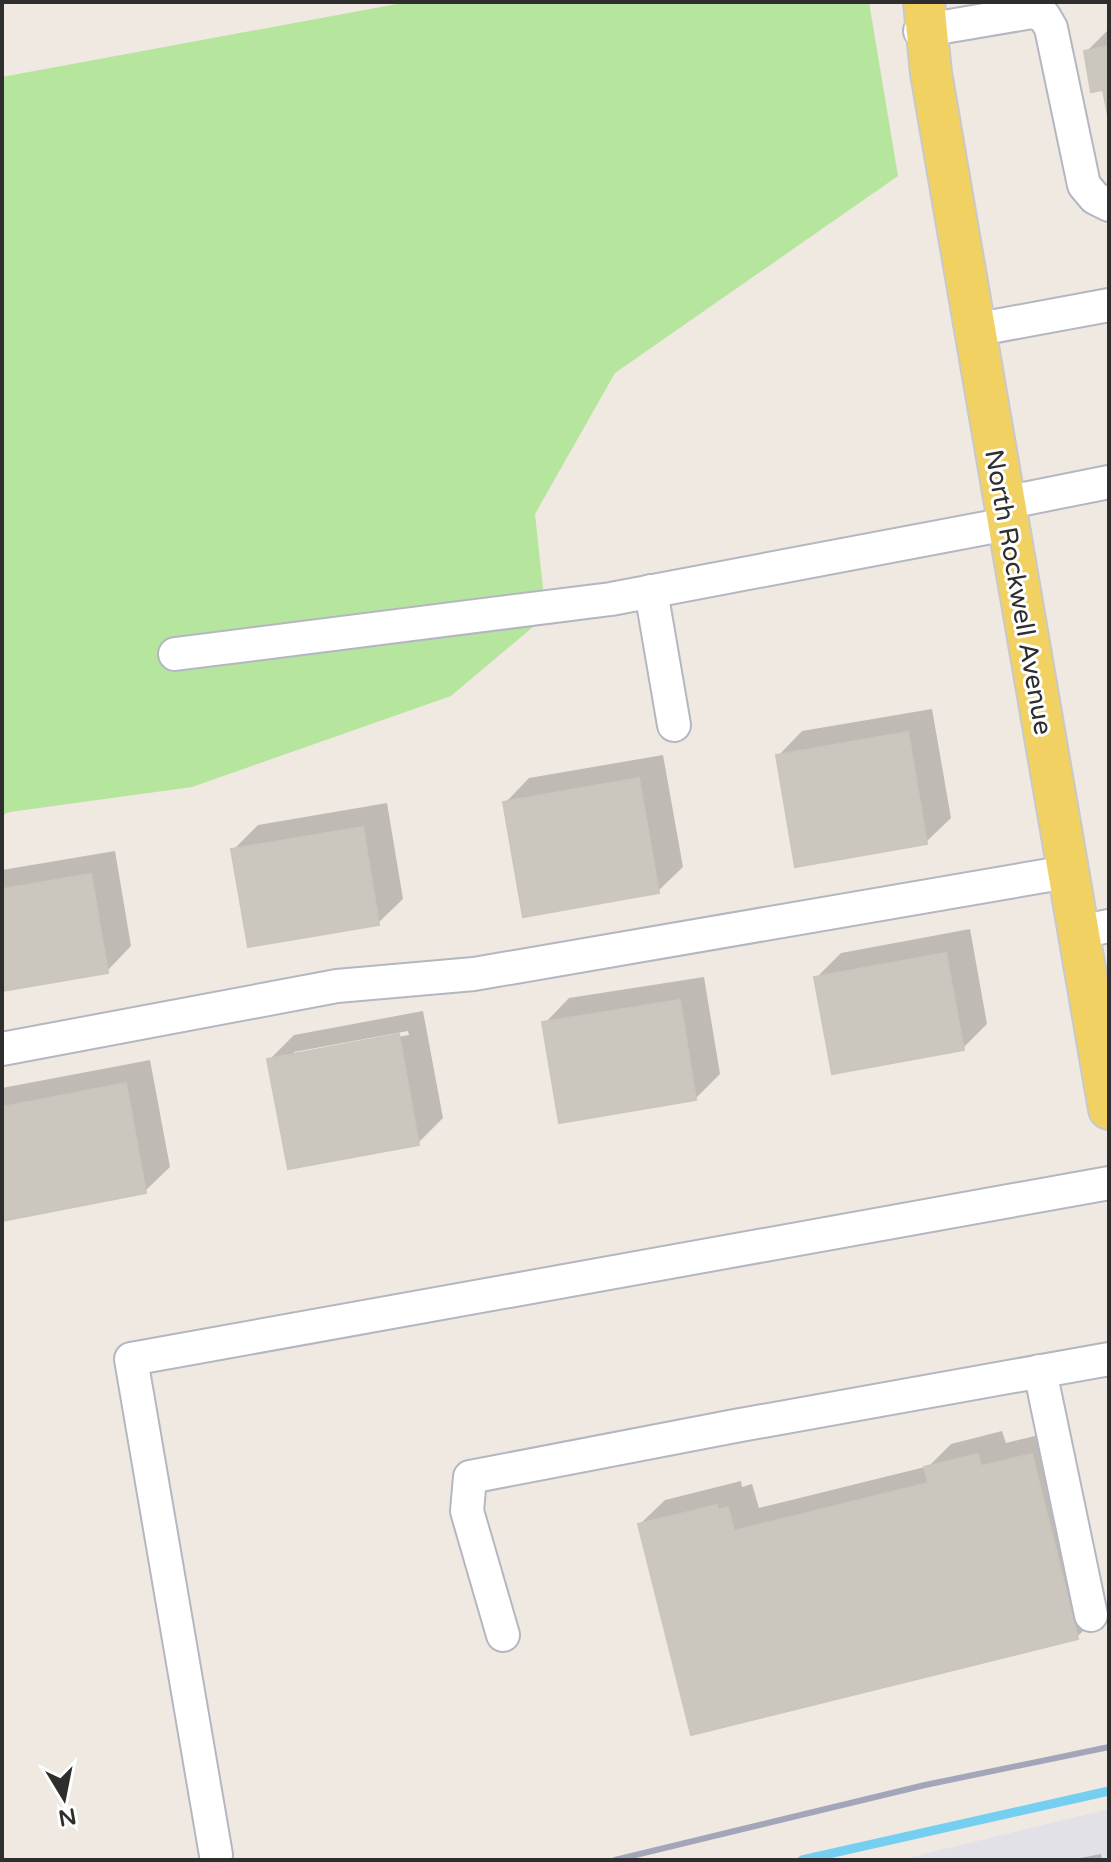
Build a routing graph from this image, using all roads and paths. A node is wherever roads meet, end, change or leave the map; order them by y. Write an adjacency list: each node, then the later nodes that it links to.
1 (921, 16): 2 (lane); 4 (main road, North Rockwell Avenue)
2 (1109, 205)
3 (1109, 305): 4 (lane)
4 (974, 330): 6 (main road, North Rockwell Avenue)
5 (1109, 482): 6 (lane)
6 (1006, 514): 7 (lane); 10 (main road, North Rockwell Avenue)
7 (651, 591): 8 (lane); 9 (lane)
8 (175, 654)
9 (674, 725)
10 (1067, 872): 11 (main road, North Rockwell Avenue); 12 (lane)
11 (1093, 929): 13 (main road, North Rockwell Avenue)
12 (2, 1049)
13 (1109, 1109)
14 (1109, 1183): 19 (lane)
15 (1109, 1359): 16 (lane)
16 (1040, 1371): 17 (lane); 18 (lane)
17 (1091, 1615)
18 (503, 1635)
19 (216, 1855)

